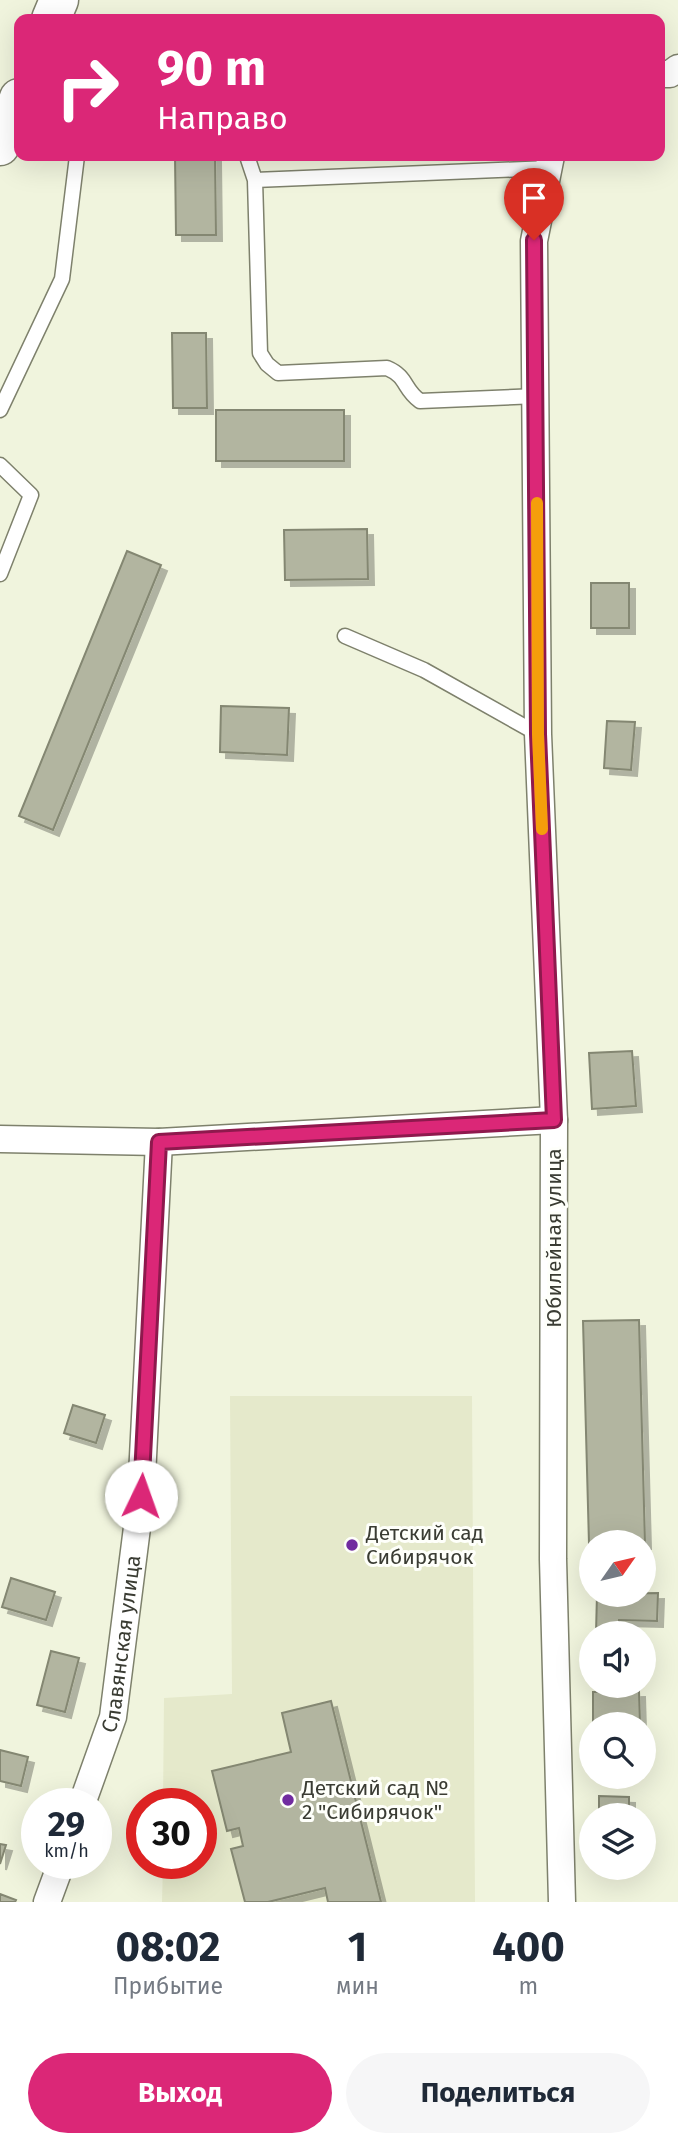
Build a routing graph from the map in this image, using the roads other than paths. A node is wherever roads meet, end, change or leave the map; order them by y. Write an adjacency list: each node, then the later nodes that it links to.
1 (14, 111): 2 (main road)
2 (0, 146)
3 (75, 161): 8 (lane)
4 (248, 161): 6 (lane)
5 (550, 162): 6 (lane); 7 (street, Юбилейная улица)
6 (254, 180): 7 (lane)
7 (537, 396): 12 (street, Юбилейная улица)
8 (0, 410)
9 (0, 465): 10 (lane)
10 (0, 574)
11 (345, 636): 12 (lane)
12 (538, 734): 13 (street, Юбилейная улица)
13 (554, 1120): 15 (street); 19 (street, Юбилейная улица)
14 (0, 1139): 15 (street)
15 (159, 1142): 16 (street, Славянская улица)
16 (88, 1788)
17 (55, 1879): 18 (street)
18 (47, 1902)
19 (562, 1902)

